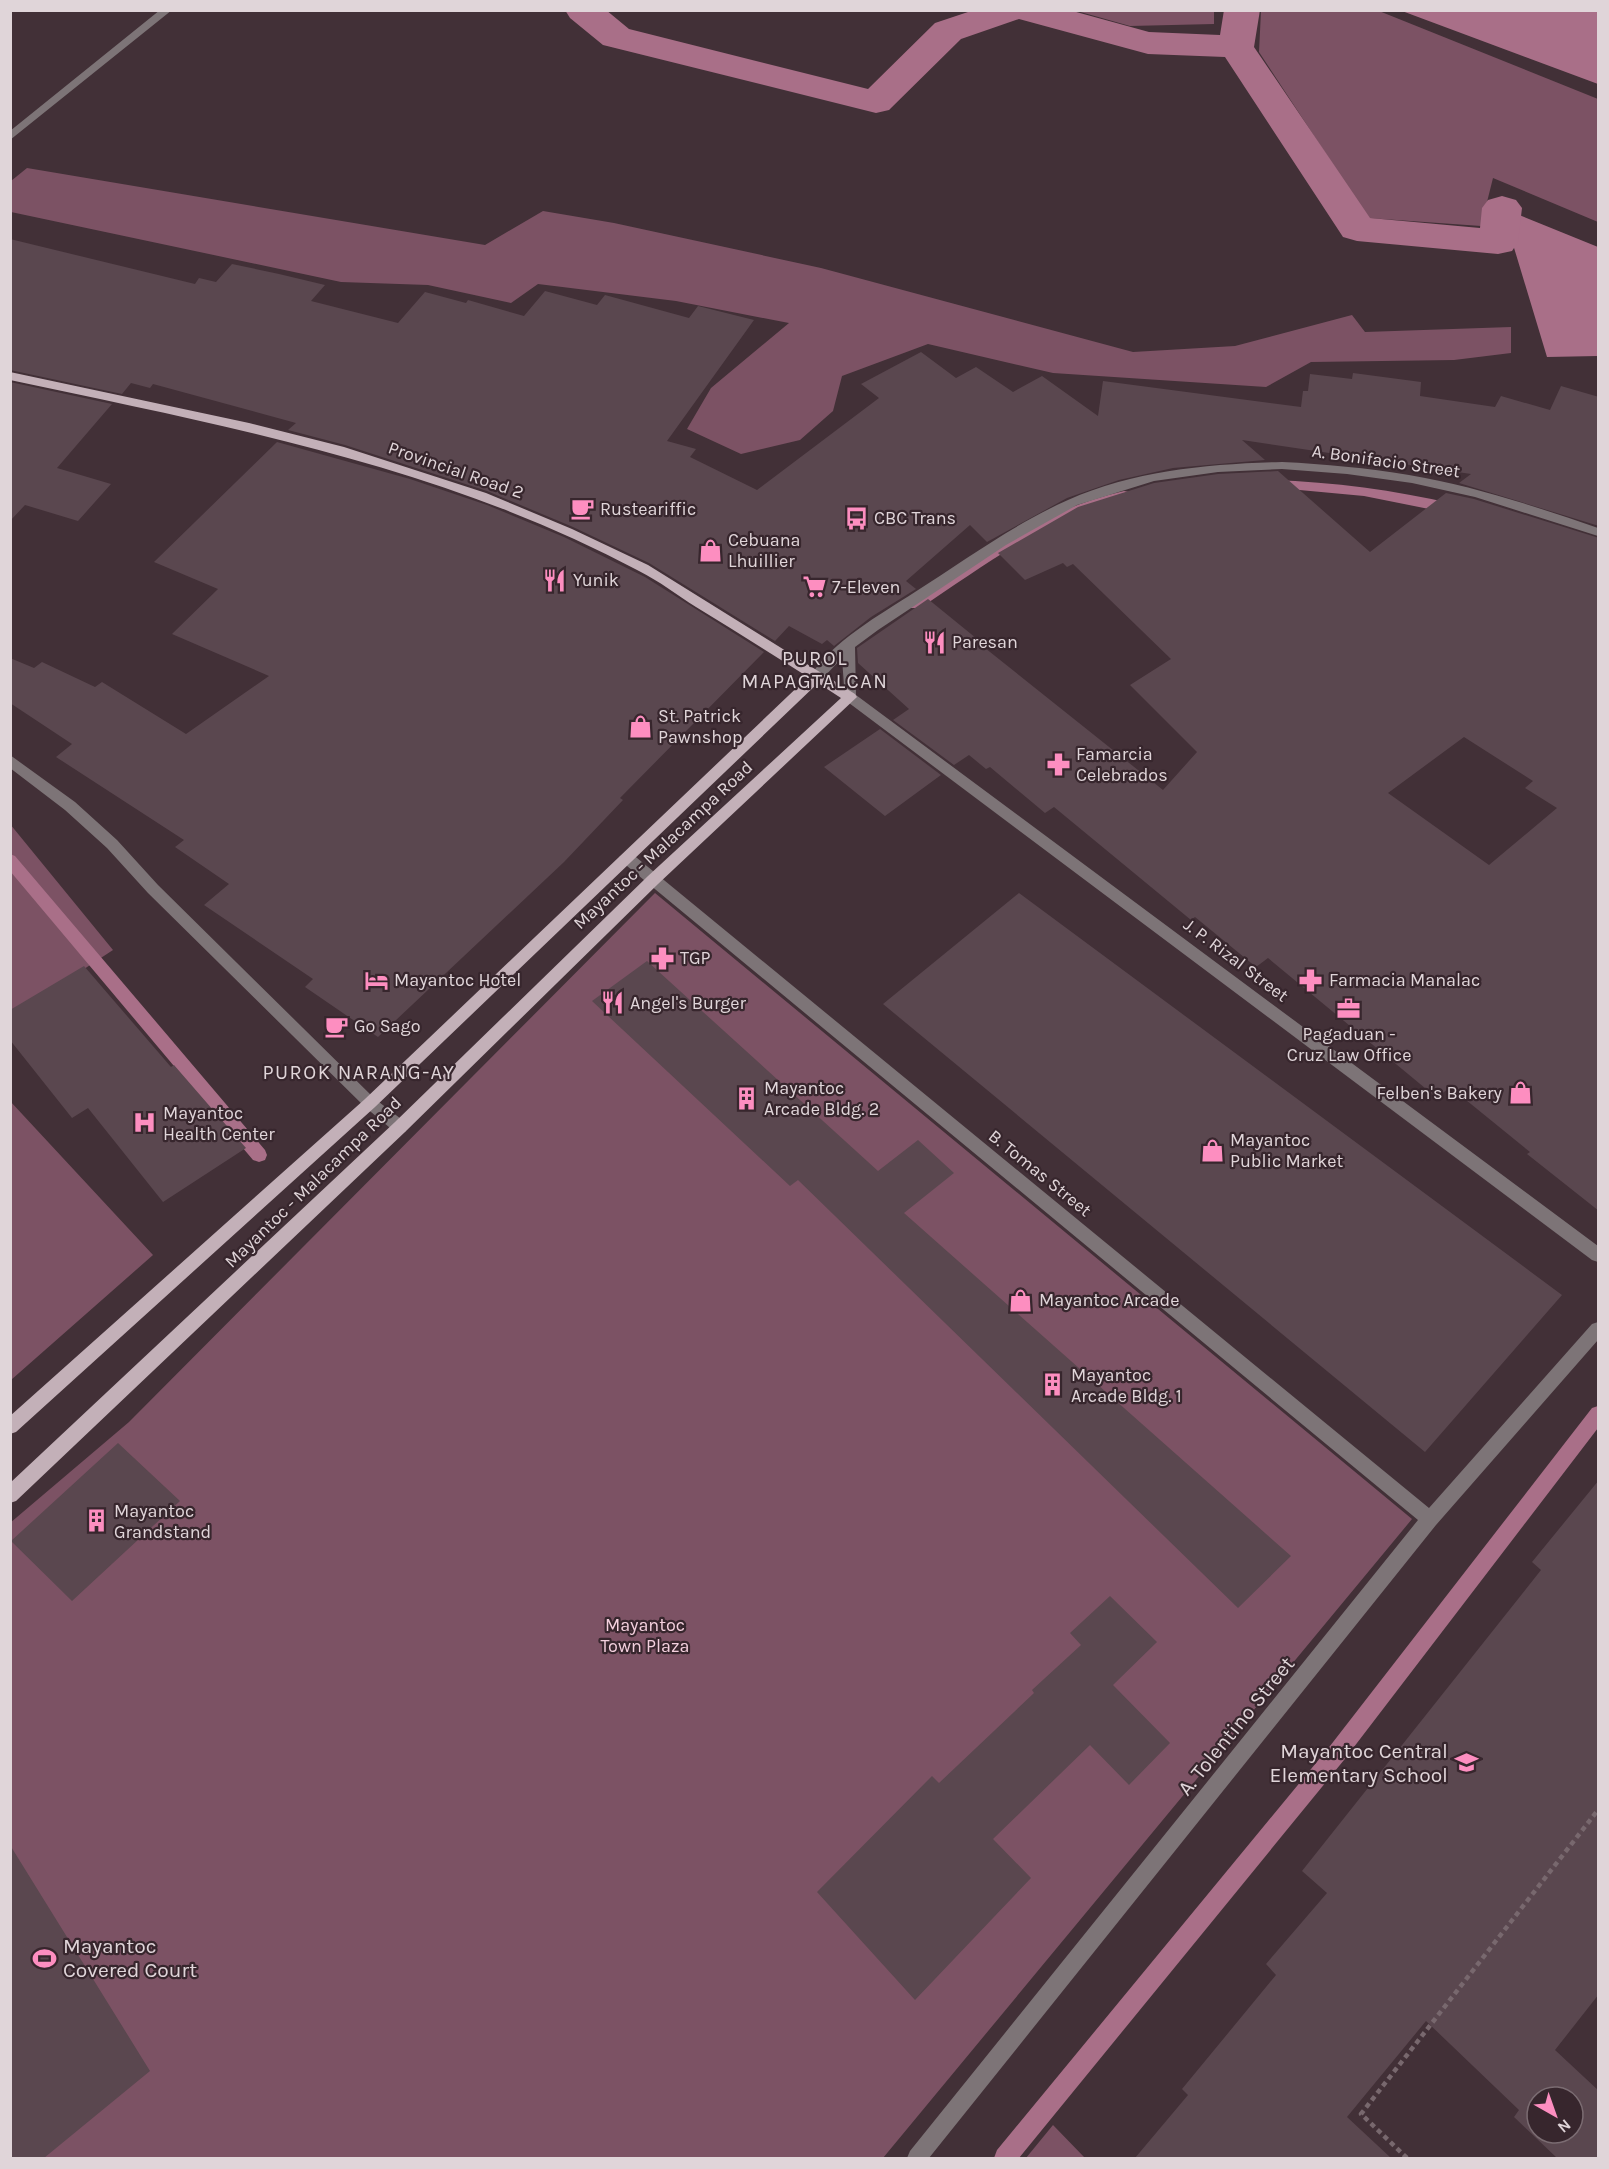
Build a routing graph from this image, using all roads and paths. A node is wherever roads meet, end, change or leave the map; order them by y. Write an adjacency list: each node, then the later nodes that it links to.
1 (167, 10): 2 (street)
2 (10, 137)
3 (10, 376): 6 (main road, Provincial Road 2)
4 (1599, 532): 5 (street, A. Bonifacio Street)
5 (848, 645): 6 (street, A. Bonifacio Street); 7 (street)
6 (816, 677): 7 (main road, Provincial Road 2); 9 (main road, Mayantoc - Malacampa Road)
7 (850, 697): 10 (main road, Mayantoc - Malacampa Road); 13 (street, J. P. Rizal Street)
8 (10, 760): 11 (street)
9 (626, 857): 10 (street, B. Tomas Street); 11 (main road, Mayantoc - Malacampa Road)
10 (653, 880): 12 (main road, Mayantoc - Malacampa Road); 17 (street, B. Tomas Street)
11 (370, 1103): 12 (street); 15 (main road, Mayantoc - Malacampa Road)
12 (400, 1127): 16 (main road, Mayantoc - Malacampa Road)
13 (1598, 1252)
14 (1599, 1329): 17 (street, A. Tolentino Street)
15 (10, 1427)
16 (10, 1495)
17 (1430, 1519): 19 (street, A. Tolentino Street)
18 (1599, 1810): 20 (path)
19 (917, 2158)
20 (1407, 2158)

